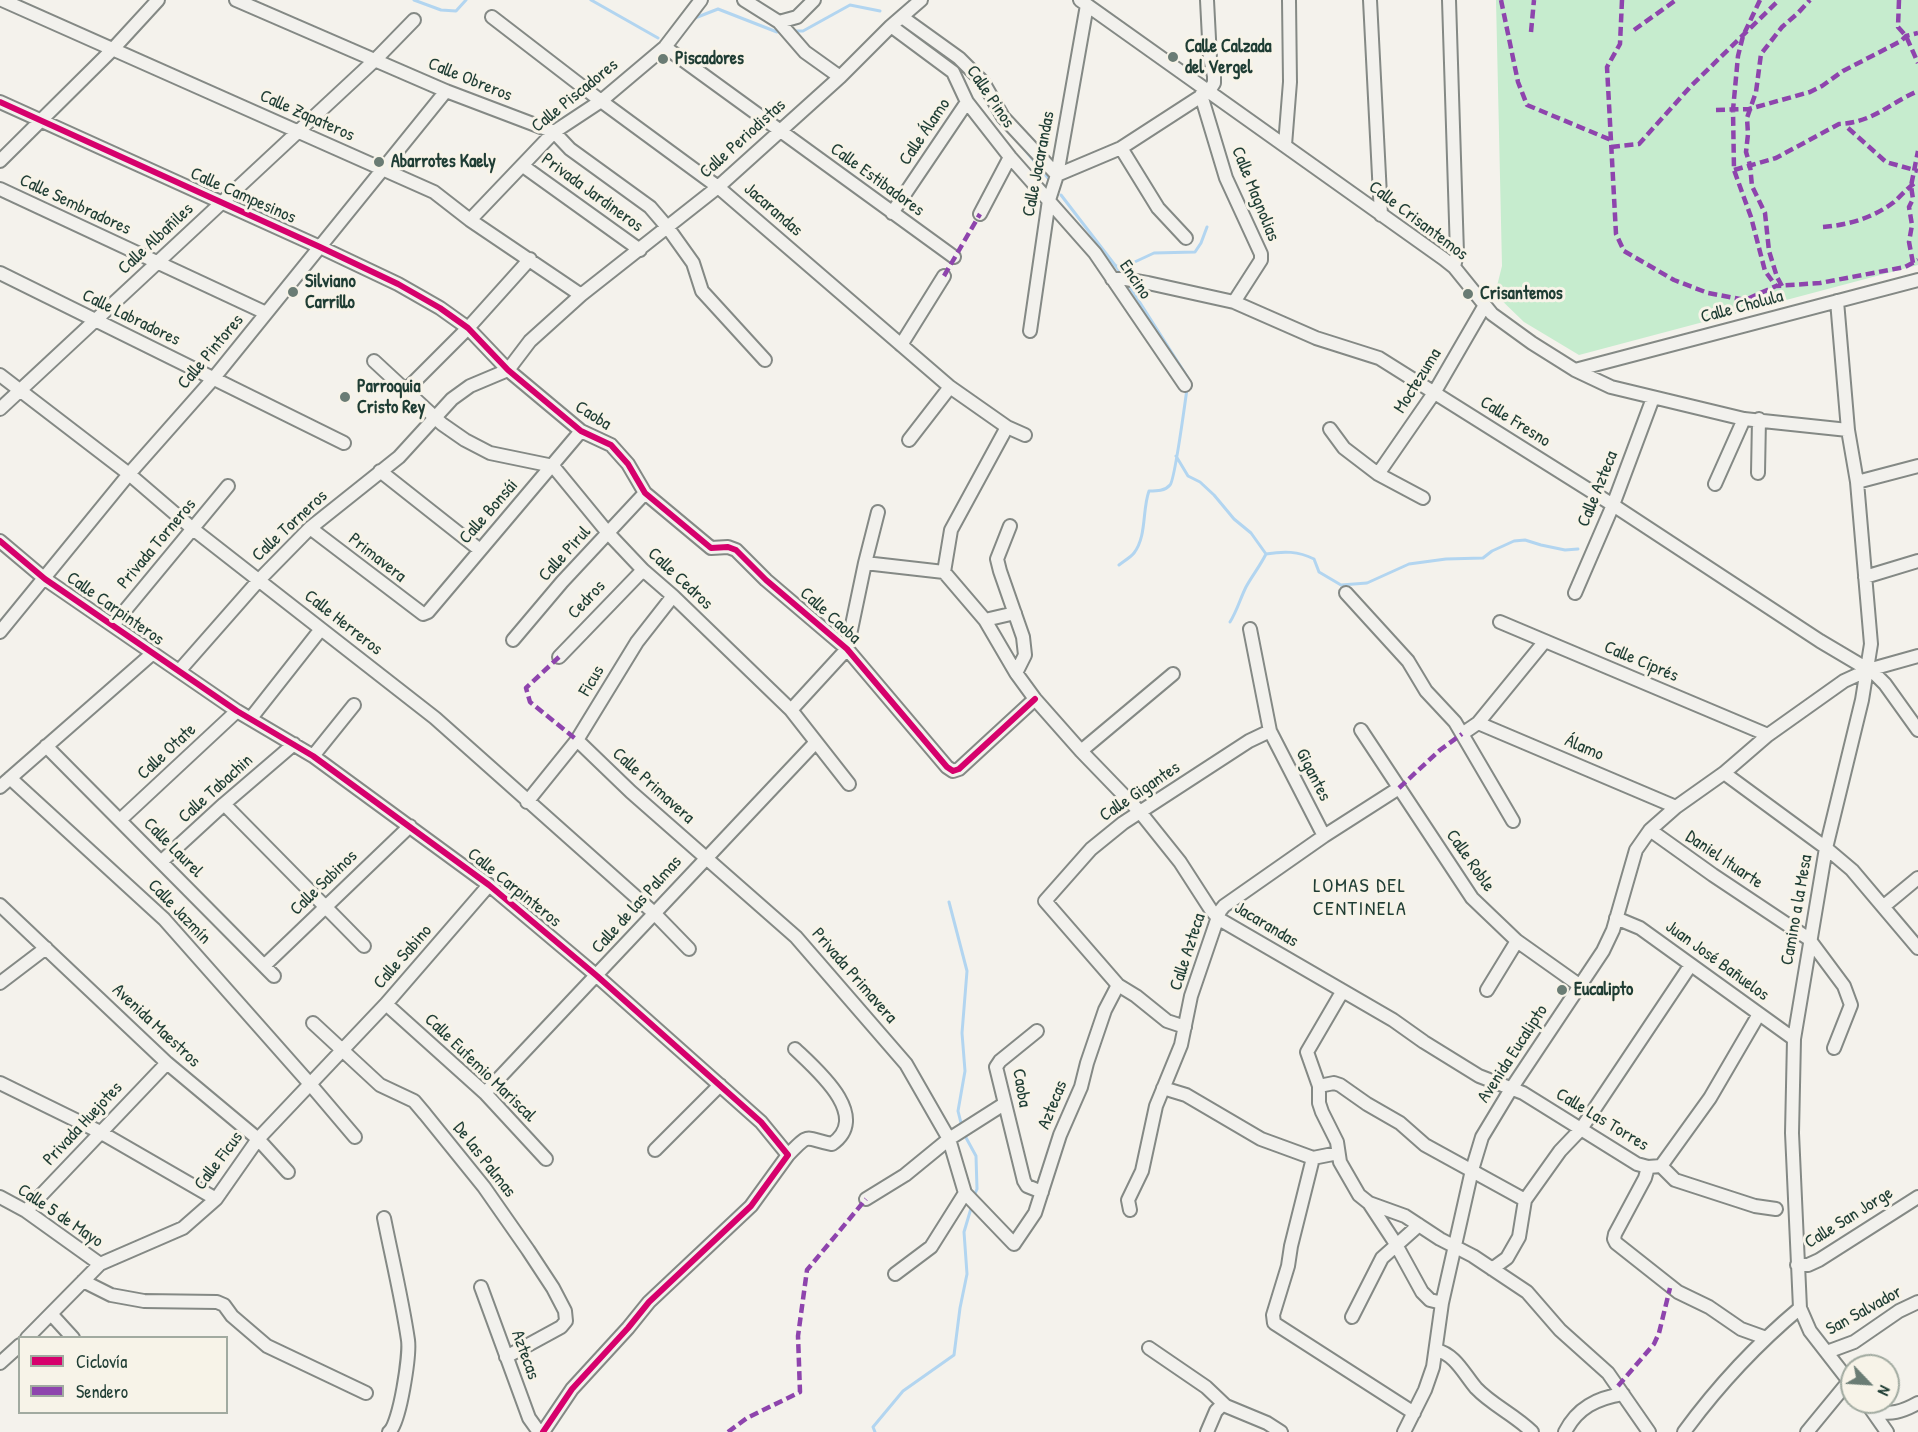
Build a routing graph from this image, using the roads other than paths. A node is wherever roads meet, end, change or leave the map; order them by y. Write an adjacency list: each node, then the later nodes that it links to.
1 (2, 0): 19 (street, Calle Zapateros)
2 (158, 0): 19 (street)
3 (236, 0): 20 (street, Calle Obreros)
4 (701, 0): 18 (street, Calle Piscadores)
5 (744, 0): 16 (street)
6 (814, 0): 16 (street)
7 (921, 0): 14 (street, Calle Periodistas)
8 (1207, 0): 23 (street)
9 (1289, 0): 31 (street)
10 (1370, 0): 44 (street)
11 (1449, 0): 53 (street)
12 (1083, 3): 23 (street, Calle Crisantemos); 37 (street, Calle Jacarandas)
13 (492, 17): 24 (street, Jacarandas)
14 (902, 17): 17 (street, Calle Periodistas); 37 (street)
15 (414, 20): 20 (street, Calle Albañiles)
16 (779, 22): 21 (street)
17 (891, 26): 21 (street, Calle Periodistas); 26 (street, Calle Pinos)
18 (665, 47): 24 (street, Calle Piscadores); 28 (street, Calle Estibadores)
19 (113, 49): 27 (street); 29 (street, Calle Zapateros)
20 (375, 60): 22 (street, Calle Obreros); 29 (street, Calle Albañiles)
21 (840, 77): 28 (street, Calle Periodistas)
22 (446, 91): 30 (street, Calle Obreros); 36 (street, Calle Pintores)
23 (1205, 93): 31 (street, Calle Crisantemos); 32 (street); 60 (street, Calle Magnolias)
24 (600, 101): 30 (street, Calle Piscadores); 38 (street, Jacarandas)
25 (0, 102): 27 (street, Calle Campesinos)
26 (968, 102): 33 (street, Calle Pinos); 42 (street, Calle Álamo)
27 (41, 120): 34 (street); 41 (street, Calle Campesinos)
28 (779, 131): 38 (street, Calle Periodistas); 42 (street, Calle Estibadores)
29 (298, 132): 36 (street, Calle Zapateros); 41 (street, Calle Albañiles)
30 (554, 132): 35 (street, Calle Piscadores); 46 (street, Calle Obreros)
31 (1285, 145): 44 (street, Calle Crisantemos)
32 (1121, 148): 37 (street); 47 (street)
33 (1010, 157): 40 (street, Calle Pinos); 43 (street)
34 (0, 161)
35 (523, 166): 45 (street, Calle Piscadores); 49 (street, Privada Jardineros)
36 (383, 170): 45 (street, Calle Zapateros); 48 (street, Calle Pintores)
37 (1057, 174): 40 (street, Calle Jacarandas)
38 (718, 187): 46 (street, Calle Periodistas); 66 (street, Jacarandas)
39 (0, 189): 52 (street, Calle Sembradores)
40 (1049, 200): 56 (street, Encino); 65 (street, Calle Jacarandas)
41 (222, 203): 48 (street, Calle Campesinos); 52 (street, Calle Albañiles)
42 (892, 213): 50 (street, Calle Estibadores)
43 (980, 214)
44 (1381, 214): 53 (street, Calle Crisantemos)
45 (470, 220): 51 (street, Calle Zapateros)
46 (668, 228): 49 (street, Calle Periodistas); 67 (street, Calle Obreros)
47 (1186, 238)
48 (320, 247): 62 (street, Calle Pintores); 64 (street, Calle Campesinos)
49 (640, 250): 58 (street, Calle Periodistas)
50 (954, 258)
51 (530, 259): 58 (street, Calle Zapateros); 64 (street)
52 (158, 263): 62 (street, Calle Sembradores); 63 (street, Calle Albañiles)
53 (1454, 267): 61 (street, Calle Crisantemos)
54 (0, 273): 63 (street, Calle Labradores)
55 (944, 276): 66 (street)
56 (1112, 279): 60 (street, Calle Fresno); 73 (street, Encino)
57 (1918, 280): 59 (street, Calle Cholula)
58 (581, 295): 69 (street, Calle Periodistas)
59 (1837, 301): 70 (street, Calle Cholula); 85 (street)
60 (1234, 302): 77 (street, Calle Fresno)
61 (1485, 305): 70 (street, Calle Crisantemos); 77 (street, Moctezuma)
62 (266, 313): 72 (street, Calle Pintores)
63 (96, 320): 72 (street, Calle Labradores); 76 (street, Calle Albañiles)
64 (468, 328): 69 (street, Caoba); 75 (street)
65 (1030, 331)
66 (901, 345): 74 (street, Jacarandas)
67 (765, 360)
68 (374, 361): 75 (street)
69 (508, 370): 80 (street, Calle Torneros); 86 (street, Caoba)
70 (1575, 370): 78 (street, Calle Crisantemos)
71 (0, 375): 76 (street, Calle Herreros)
72 (213, 379): 89 (street, Calle Labradores); 94 (street, Calle Pintores)
73 (1185, 385)
74 (950, 387): 83 (street, Jacarandas); 88 (street)
75 (407, 389): 80 (street)
76 (20, 391): 79 (street, Calle Albañiles); 94 (street, Calle Herreros)
77 (1434, 393): 95 (street, Moctezuma); 101 (street, Calle Fresno)
78 (1653, 398): 81 (street, Calle Crisantemos); 101 (street, Calle Azteca)
79 (0, 409)
80 (436, 417): 90 (street); 92 (street, Calle Torneros)
81 (1744, 419): 82 (street, Calle Crisantemos); 97 (street)
82 (1759, 419): 85 (street, Calle Crisantemos); 93 (street)
83 (1007, 426): 87 (street, Jacarandas); 113 (street)
84 (1330, 429): 95 (street)
85 (1848, 430): 96 (street, Camino a la Mesa)
86 (581, 431): 90 (street, Calle Bonsái); 99 (street, Caoba)
87 (1025, 435)
88 (909, 440)
89 (344, 443)
90 (553, 466): 106 (street, Calle Cedros); 109 (street, Calle Bonsái)
91 (1918, 466): 96 (street)
92 (380, 471): 104 (street, Calle Torneros); 109 (street)
93 (1758, 473)
94 (129, 474): 105 (street, Calle Herreros); 115 (street, Calle Pintores)
95 (1378, 474): 100 (street)
96 (1857, 482): 114 (street, Camino a la Mesa)
97 (1715, 484)
98 (228, 486): 105 (street, Privada Torneros)
99 (645, 493): 106 (street, Calle Pirul); 107 (street, Caoba)
100 (1423, 498)
101 (1613, 505): 118 (street, Calle Azteca); 134 (street, Calle Fresno)
102 (878, 512): 111 (street)
103 (1010, 526): 120 (street)
104 (310, 528): 116 (street, Calle Torneros); 121 (street, Primavera)
105 (193, 529): 116 (street, Calle Herreros); 124 (street, Privada Torneros)
106 (608, 533): 112 (street, Calle Cedros); 128 (street, Calle Pirul)
107 (694, 535): 130 (street, Calle Caoba)
108 (0, 541): 115 (street, Calle Carpinteros)
109 (480, 550): 121 (street, Calle Bonsái)
110 (1918, 561): 114 (street)
111 (865, 563): 113 (street); 130 (street)
112 (643, 570): 119 (street, Calle Cedros); 133 (street, Cedros)
113 (944, 572): 122 (street)
114 (1865, 577): 134 (street, Camino a la Mesa)
115 (45, 579): 124 (street, Calle Carpinteros); 127 (street, Calle Pintores)
116 (259, 580): 125 (street, Calle Herreros); 135 (street, Calle Torneros)
117 (1346, 593): 147 (street)
118 (1575, 594)
119 (673, 596): 140 (street, Calle Cedros); 149 (street, Ficus)
120 (1015, 613): 122 (street); 136 (street)
121 (423, 614)
122 (986, 621): 136 (street)
123 (1500, 622): 129 (street, Calle Ciprés)
124 (113, 625): 131 (street, Calle Carpinteros)
125 (321, 629): 142 (street); 160 (street, Calle Herreros)
126 (1250, 629): 146 (street, Gigantes)
127 (0, 632)
128 (513, 640)
129 (1545, 641): 143 (street); 148 (street, Calle Ciprés)
130 (847, 649): 138 (street, Calle Caoba); 140 (street)
131 (153, 653): 135 (street, Calle Carpinteros); 152 (street)
132 (1918, 656): 134 (street, Avenida Eucalipto)
133 (559, 657)
134 (1868, 670): 145 (street, Calle Fresno); 148 (street, Avenida Eucalipto); 169 (street, Camino a la Mesa)
135 (180, 671): 141 (street, Calle Carpinteros)
136 (1016, 673): 138 (street)
137 (1173, 674): 153 (street)
138 (1035, 699): 153 (street, Jacarandas)
139 (354, 705): 154 (street)
140 (791, 710): 150 (street, Calle Cedros)
141 (237, 711): 142 (street, Calle Carpinteros); 164 (street, Calle Otate)
142 (251, 718): 151 (street, Calle Carpinteros)
143 (1478, 723): 147 (street); 162 (street, Álamo)
144 (1361, 730): 159 (street, Calle Roble)
145 (1918, 730)
146 (1269, 731): 163 (street, Calle Gigantes); 168 (street, Gigantes)
147 (1462, 734): 165 (street)
148 (1767, 735): 155 (street, Avenida Eucalipto)
149 (577, 740): 160 (street); 170 (street, Calle Primavera)
150 (816, 742): 157 (street, Calle Cedros); 170 (street, Calle de las Palmas)
151 (294, 744): 154 (street, Calle Carpinteros); 161 (street, Calle Tabachin)
152 (46, 746): 156 (street); 164 (street, Calle Laurel)
153 (1081, 751): 163 (street, Jacarandas)
154 (313, 756): 166 (street, Calle Carpinteros)
155 (1724, 773): 162 (street, Avenida Eucalipto); 169 (street)
156 (10, 778): 158 (street); 206 (street, Calle Jazmín)
157 (849, 784)
158 (0, 787)
159 (1399, 788): 168 (street, Calle Azteca); 181 (street, Calle Roble)
160 (527, 802): 177 (street, Calle Herreros)
161 (224, 804): 171 (street, Calle Tabachin); 175 (street)
162 (1676, 807): 167 (street, Avenida Eucalipto)
163 (1140, 812): 178 (street, Jacarandas); 191 (street, Calle Gigantes)
164 (120, 820): 171 (street, Calle Laurel)
165 (1513, 821)
166 (410, 826): 173 (street, Calle Carpinteros); 175 (street, Calle Sabinos)
167 (1650, 830): 179 (street, Avenida Eucalipto); 180 (street, Daniel Ituarte)
168 (1324, 836): 178 (street, Calle Azteca)
169 (1826, 848): 176 (street); 180 (street, Camino a la Mesa)
170 (706, 858): 177 (street, Calle de las Palmas); 217 (street, Privada Primavera)
171 (162, 861): 186 (street, Calle Laurel)
172 (1918, 878): 176 (street)
173 (489, 885): 189 (street, Calle Carpinteros); 195 (street, Calle Sabino)
174 (0, 905): 183 (street, Avenida Maestros)
175 (326, 906): 182 (street); 186 (street, Calle Sabinos)
176 (1884, 906): 184 (street)
177 (654, 914): 185 (street, Calle Herreros); 189 (street, Calle de las Palmas)
178 (1217, 917): 194 (street, Jacarandas); 198 (street, Calle Azteca)
179 (1616, 918): 187 (street, Juan José Bañuelos); 192 (street, Avenida Eucalipto)
180 (1809, 939): 200 (street, Camino a la Mesa); 202 (street, Daniel Ituarte)
181 (1517, 941): 192 (street, Calle Roble); 193 (street)
182 (364, 946)
183 (46, 948): 190 (street); 204 (street, Avenida Maestros)
184 (1918, 948)
185 (689, 949)
186 (264, 966): 188 (street, Calle Laurel)
187 (1690, 966): 196 (street, Juan José Bañuelos); 213 (street)
188 (274, 976)
189 (597, 976): 207 (street, Calle Carpinteros); 211 (street, Calle de las Palmas)
190 (0, 984)
191 (1118, 985): 198 (street); 226 (street, Aztecas)
192 (1579, 985): 210 (street, Avenida Eucalipto)
193 (1487, 990)
194 (1342, 992): 208 (street); 210 (street, Jacarandas)
195 (386, 1004): 203 (street, Calle Sabino); 211 (street, Calle Eufemio Mariscal)
196 (1759, 1014): 200 (street, Juan José Bañuelos); 223 (street)
197 (313, 1023): 203 (street, De las Palmas)
198 (1185, 1027): 209 (street, Calle Azteca)
199 (1037, 1031): 212 (street, Caoba)
200 (1794, 1039): 242 (street, Camino a la Mesa)
201 (795, 1048): 220 (street)
202 (1834, 1048)
203 (341, 1050): 206 (street, Calle Ficus); 259 (street, De las Palmas)
204 (167, 1063): 214 (street, Privada Huejotes); 216 (street, Avenida Maestros)
205 (0, 1083): 214 (street)
206 (310, 1083): 215 (street, Calle Jazmín); 216 (street, Calle Ficus)
207 (720, 1085): 218 (street); 220 (street, Calle Carpinteros)
208 (1319, 1086): 219 (street); 224 (street)
209 (1163, 1088): 221 (street); 235 (street, Calle Azteca)
210 (1510, 1089): 213 (street, Calle Las Torres); 224 (street, Avenida Eucalipto)
211 (485, 1093): 222 (street, Calle Eufemio Mariscal)
212 (1004, 1104): 217 (street); 226 (street, Caoba)
213 (1581, 1129): 223 (street, Calle Las Torres); 231 (street)
214 (100, 1131): 229 (street); 236 (street, Privada Huejotes)
215 (355, 1137)
216 (258, 1139): 225 (street, Avenida Maestros); 229 (street, Calle Ficus)
217 (949, 1139): 227 (street, Privada Primavera); 230 (street)
218 (655, 1150)
219 (1338, 1153): 221 (street); 233 (street)
220 (788, 1155): 271 (street)
221 (1313, 1158): 268 (street)
222 (546, 1159)
223 (1654, 1167): 234 (street, Calle Las Torres); 254 (street)
224 (1472, 1170): 231 (street); 240 (street, Avenida Eucalipto)
225 (288, 1172)
226 (1042, 1192): 227 (street, Aztecas)
227 (965, 1193): 244 (street)
228 (1918, 1197): 242 (street, Calle San Jorge)
229 (216, 1198): 241 (street, Calle Ficus)
230 (866, 1199)
231 (1525, 1200): 243 (street)
232 (3, 1203): 236 (street, Calle 5 de Mayo)
233 (1369, 1203): 238 (street); 239 (street)
234 (1776, 1209)
235 (1130, 1210)
236 (26, 1211): 241 (street, Calle 5 de Mayo)
237 (384, 1218): 270 (street)
238 (1419, 1225): 239 (street); 240 (street)
239 (1397, 1246): 248 (street); 251 (street)
240 (1455, 1247): 243 (street); 248 (street, Avenida Eucalipto)
241 (100, 1264): 245 (street, Calle Ficus)
242 (1797, 1265): 249 (street, Camino a la Mesa)
243 (1492, 1269): 263 (street)
244 (895, 1274)
245 (83, 1281): 250 (street, Calle Ficus); 262 (street)
246 (481, 1287): 259 (street, Aztecas)
247 (1918, 1302): 258 (street, San Salvador)
248 (1442, 1303): 257 (street, Avenida Eucalipto)
249 (1800, 1308): 254 (street); 258 (street, Camino a la Mesa)
250 (52, 1315): 252 (street, Calle Ficus); 253 (street)
251 (1352, 1317)
252 (29, 1336)
253 (71, 1336)
254 (1766, 1338): 278 (street)
255 (18, 1347): 260 (street)
256 (1149, 1348): 266 (street)
257 (1436, 1350): 268 (street, Avenida Eucalipto); 275 (street)
258 (1827, 1352): 261 (street, Camino a la Mesa)
259 (506, 1357): 271 (street, Aztecas)
260 (0, 1363)
261 (1840, 1370)
262 (366, 1393)
263 (1623, 1394): 276 (street); 277 (street)
264 (1840, 1395): 279 (street)
265 (1918, 1403): 267 (street)
266 (1223, 1404): 272 (street); 273 (street)
267 (1900, 1412)
268 (1414, 1413): 274 (street, Avenida Eucalipto)
269 (1874, 1414): 280 (street)
270 (388, 1432)
271 (541, 1432)
272 (1207, 1432)
273 (1281, 1432)
274 (1404, 1432)
275 (1532, 1432)
276 (1565, 1432)
277 (1649, 1432)
278 (1684, 1432)
279 (1808, 1432)
280 (1887, 1432)

